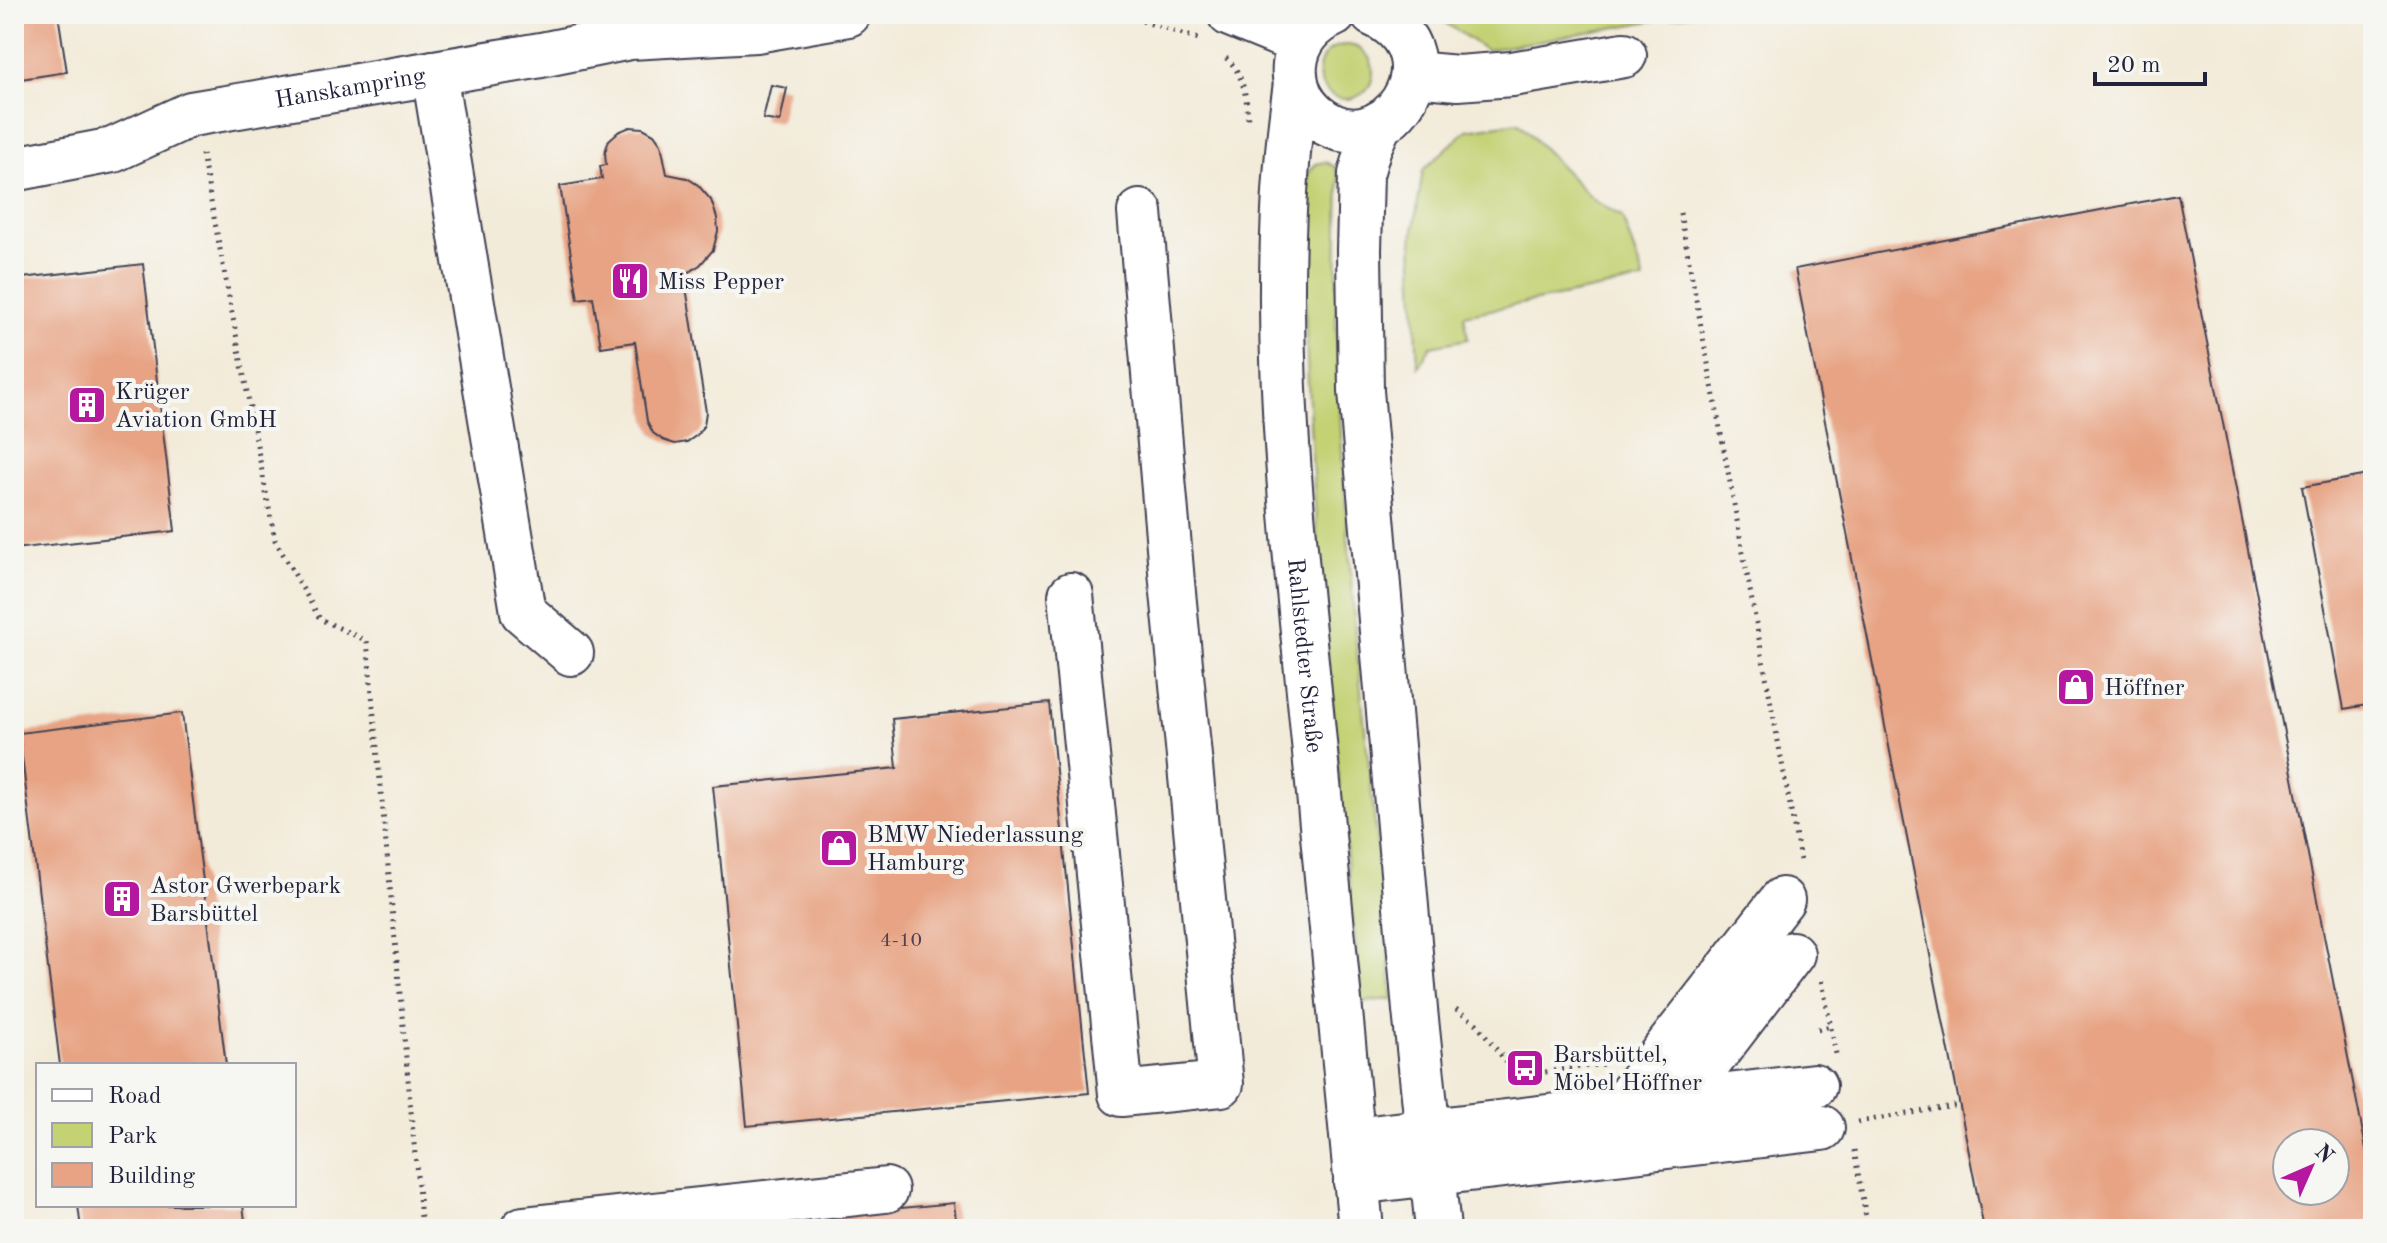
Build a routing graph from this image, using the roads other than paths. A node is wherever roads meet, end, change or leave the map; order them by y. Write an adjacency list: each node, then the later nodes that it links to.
1 (1230, 14): 7 (street)
2 (1334, 14): 7 (street)
3 (1373, 14): 9 (street)
4 (832, 16): 5 (street, Hanskampring)
5 (691, 24): 8 (street, Hanskampring)
6 (1624, 55): 9 (street)
7 (1298, 63): 10 (street); 22 (street, Rahlstedter Straße)
8 (434, 73): 11 (street, Hanskampring); 14 (street)
9 (1413, 74): 10 (street)
10 (1380, 123): 21 (street)
11 (14, 169)
12 (1140, 212): 13 (street)
13 (1071, 595)
14 (571, 653)
15 (1792, 883): 19 (street)
16 (1806, 961): 18 (street)
17 (1826, 1077): 18 (street)
18 (1679, 1102): 19 (street)
19 (1619, 1109): 21 (street)
20 (1841, 1130): 23 (street)
21 (1429, 1131): 22 (street); 23 (street)
22 (1353, 1140): 24 (street, Rahlstedter Straße)
23 (1433, 1174): 24 (street); 28 (street)
24 (1356, 1182): 27 (street, Rahlstedter Straße)
25 (886, 1190): 26 (street)
26 (523, 1229)
27 (1361, 1229)
28 (1438, 1229)

